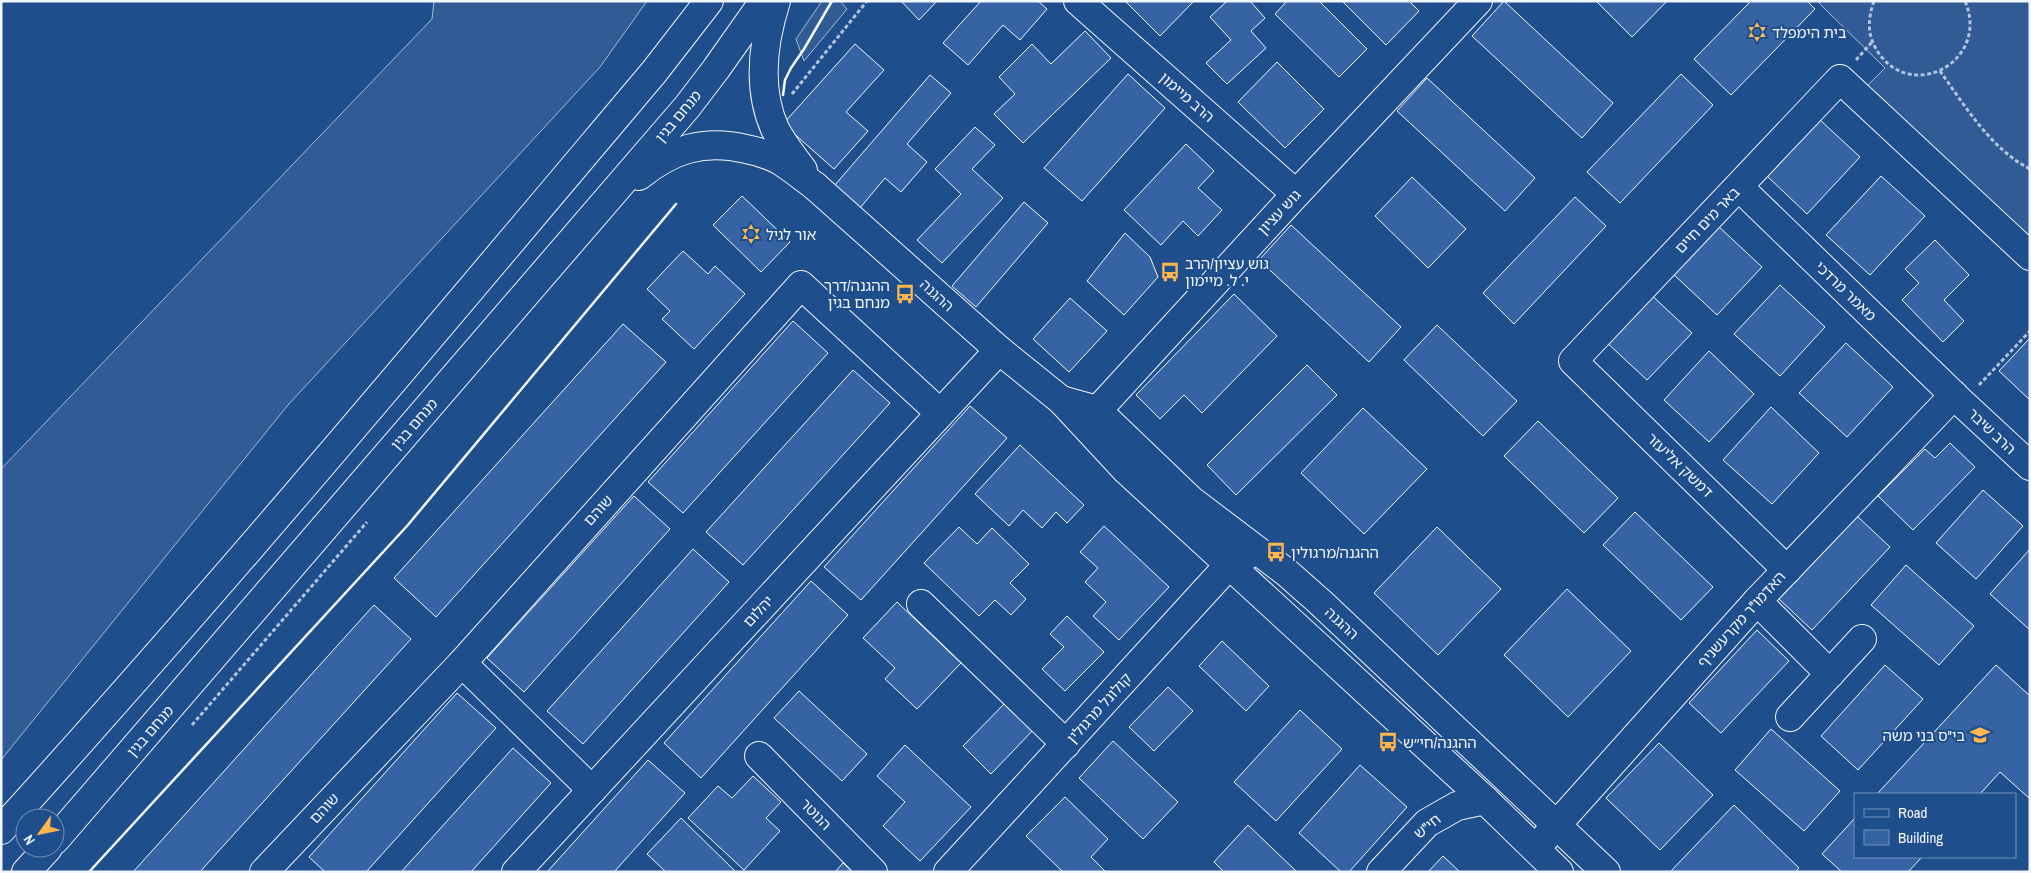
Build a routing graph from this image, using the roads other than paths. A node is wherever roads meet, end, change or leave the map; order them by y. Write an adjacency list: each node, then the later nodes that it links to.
1 (709, 1): 32 (street)
2 (764, 1): 9 (street, מנחם בגין)
3 (776, 1): 6 (street)
4 (1078, 1): 8 (street, הרב מיימון)
5 (1478, 1): 8 (street, גוש עציון)
6 (816, 187): 9 (street); 11 (street, ההגנה)
7 (1739, 187): 10 (street, באר מים חיים); 12 (street, באר מים חיים); 13 (street, מאמר מרדכי)
8 (1296, 194): 15 (street, גוש עציון)
9 (596, 213): 31 (street, מנחם בגין)
10 (2030, 256)
11 (999, 350): 14 (street, יהלום); 15 (street, ההגנה)
12 (1574, 361): 19 (street, דמשק אליעזר)
13 (1958, 399): 16 (street, הרב שיבר); 19 (street, האדמו"ר מקרעשניף)
14 (940, 413): 23 (street, שוהם); 28 (street, יהלום)
15 (1090, 418): 17 (street, ההגנה); 18 (street, ההגנה)
16 (2030, 466)
17 (1256, 551): 18 (street, קולונל מרגולין); 30 (street, ההגנה)
18 (1230, 565): 26 (street, קולונל מרגולין); 29 (street, ההגנה)
19 (1787, 570): 20 (street, האדמו"ר מקרעשניף)
20 (1757, 601): 24 (street); 30 (street, האדמו"ר מקרעשניף)
21 (920, 604): 26 (street)
22 (1862, 639): 24 (street)
23 (462, 663): 28 (street); 36 (street, שוהם)
24 (1830, 674): 25 (street)
25 (1790, 717)
26 (1066, 744): 39 (street, קולונל מרגולין)
27 (759, 756): 38 (street, הנוטר)
28 (592, 790): 37 (street, יהלום)
29 (1485, 800): 33 (street, ההגנה); 40 (street, חי"ש)
30 (1557, 824): 33 (street, האדמו"ר מקרעשניף); 42 (street, ההגנה)
31 (65, 828)
32 (1, 830)
33 (1535, 849): 41 (street, ההגנה)
34 (39, 858): 35 (street)
35 (26, 872)
36 (264, 872)
37 (516, 872)
38 (873, 872)
39 (948, 872)
40 (1381, 872)
41 (1558, 872)
42 (1606, 872)

